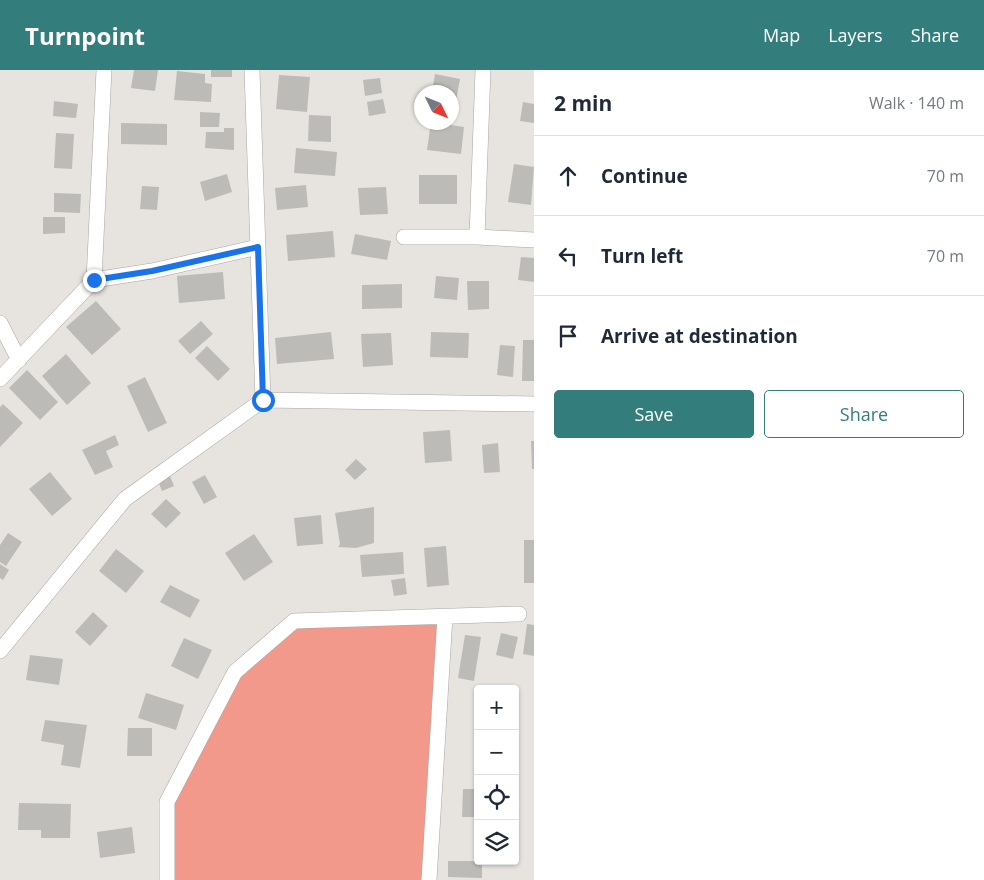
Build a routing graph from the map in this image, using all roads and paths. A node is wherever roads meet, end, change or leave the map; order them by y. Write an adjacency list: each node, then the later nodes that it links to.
1 (104, 70): 8 (street)
2 (252, 70): 7 (street)
3 (483, 70): 5 (street)
4 (404, 237): 5 (street)
5 (477, 237): 6 (street)
6 (534, 240)
7 (258, 247): 8 (street); 12 (street)
8 (94, 280): 10 (street)
9 (0, 323): 10 (street)
10 (19, 360): 11 (street)
11 (0, 379)
12 (263, 400): 13 (street); 16 (street)
13 (534, 404)
14 (519, 614): 15 (street)
15 (445, 616): 17 (street); 18 (street)
16 (0, 651)
17 (167, 880)
18 (429, 880)

